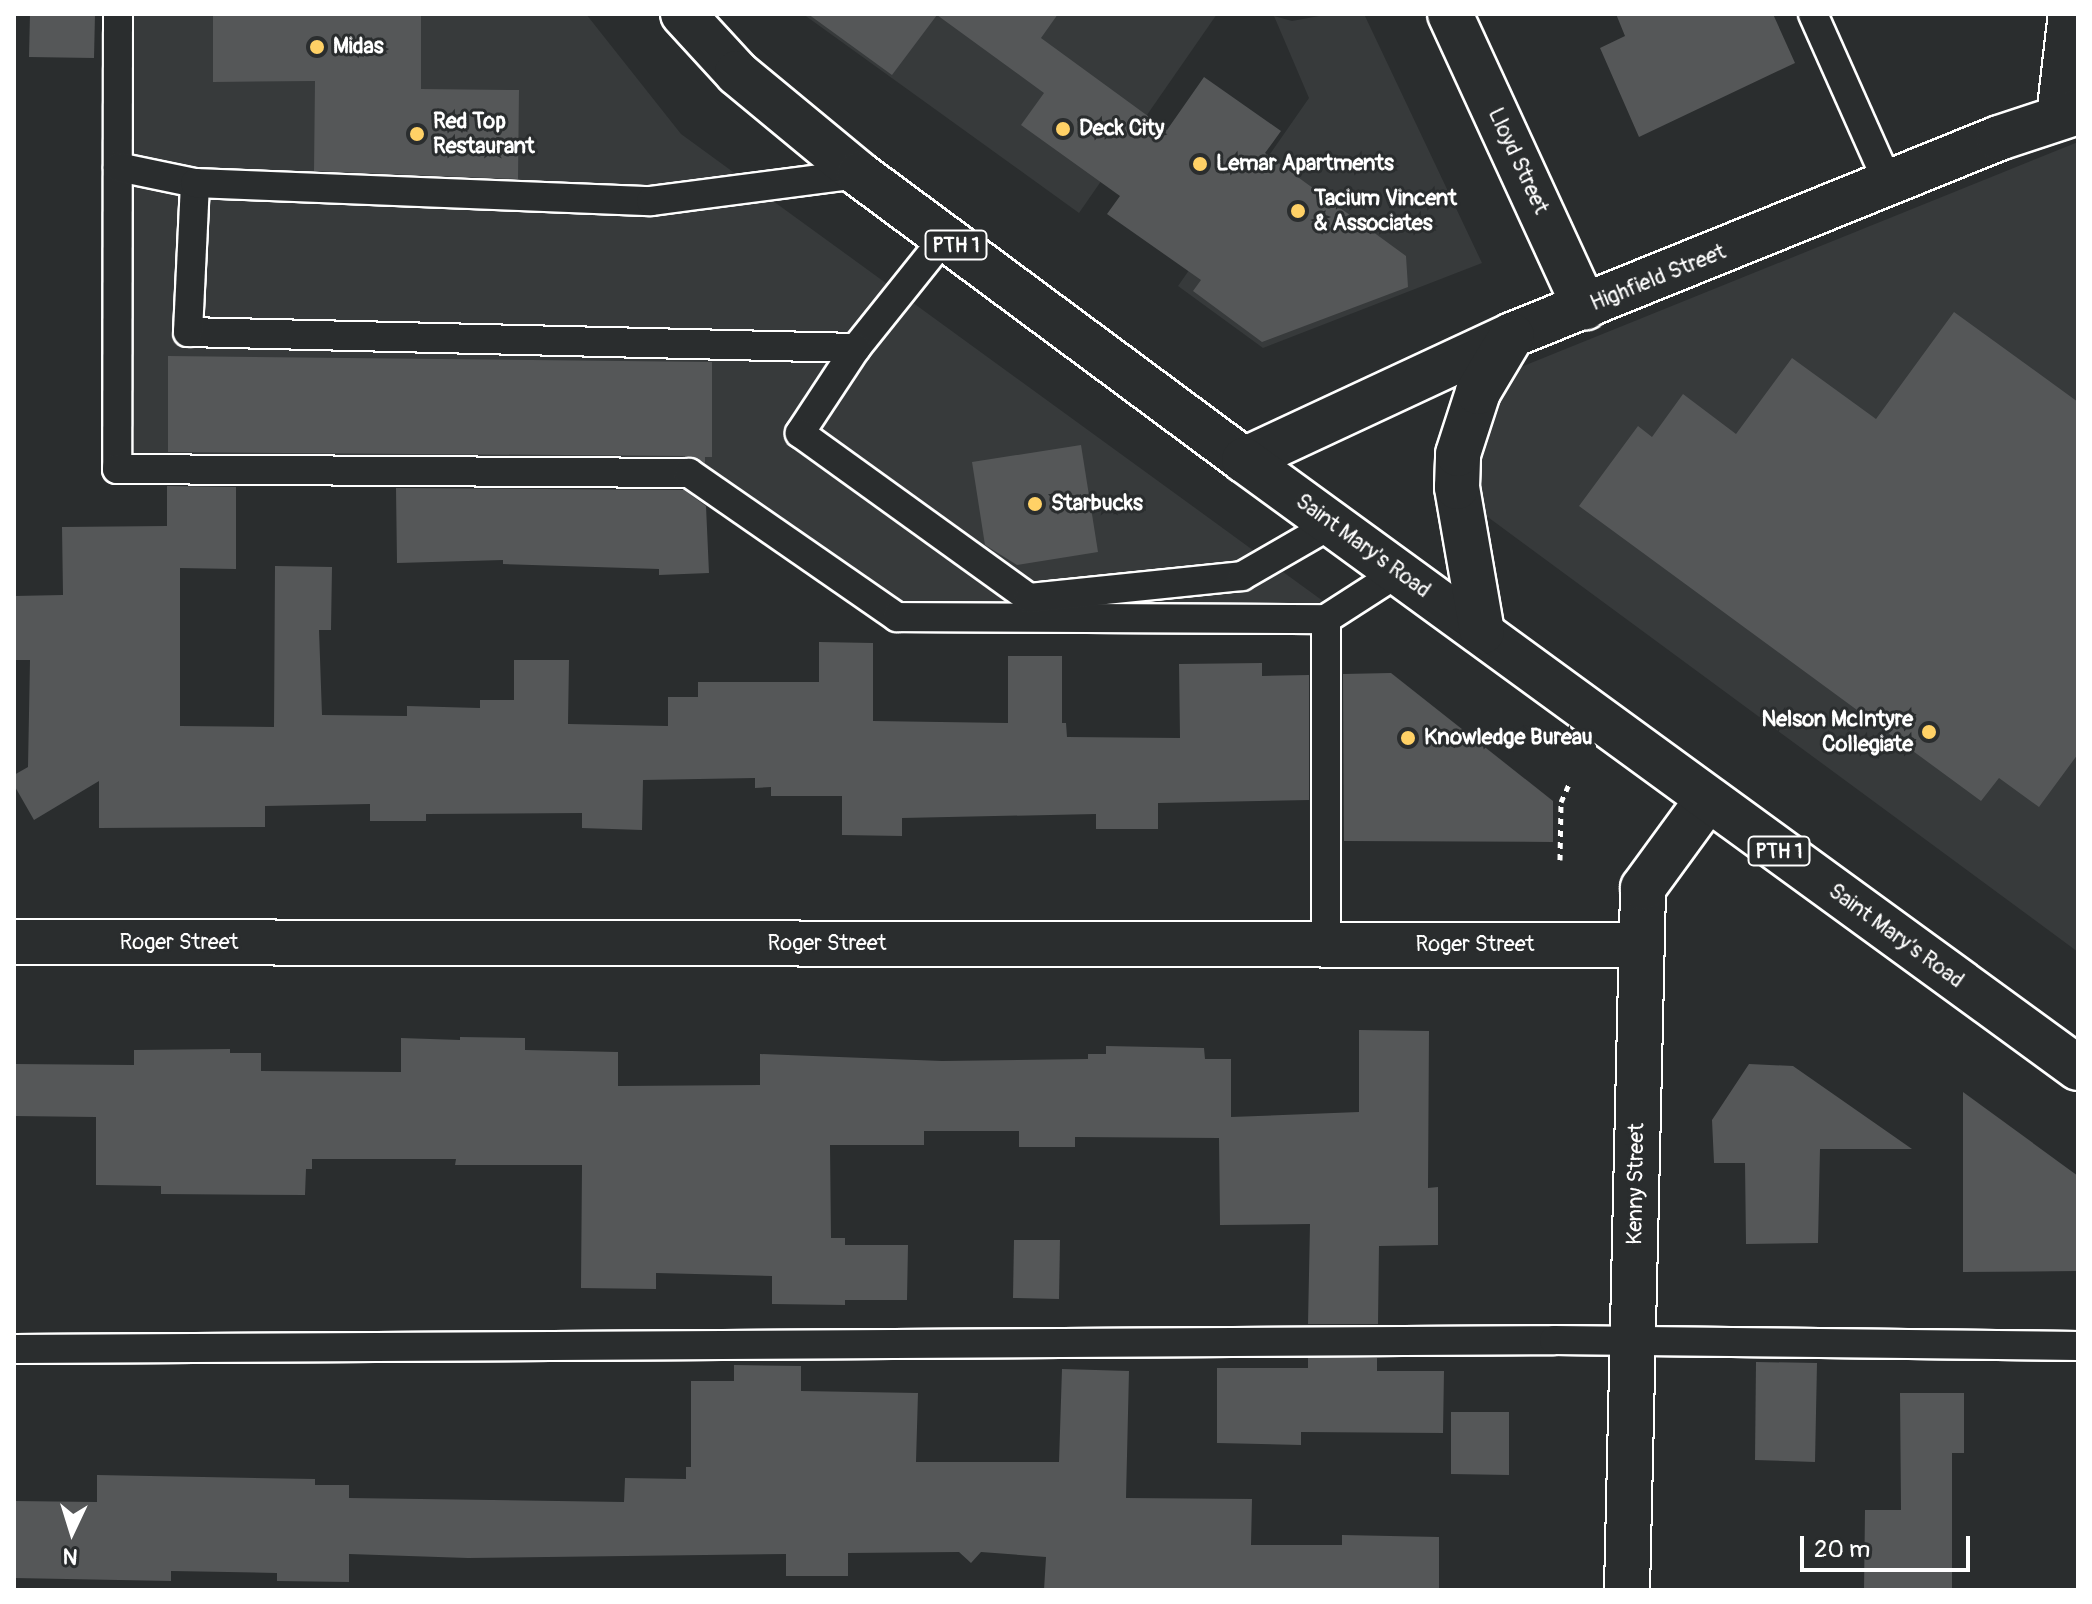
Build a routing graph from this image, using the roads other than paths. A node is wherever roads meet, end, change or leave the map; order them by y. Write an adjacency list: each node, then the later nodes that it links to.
1 (118, 14): 7 (lane)
2 (683, 14): 8 (main road, PTH 1)
3 (1450, 14): 12 (main road, Lloyd Street)
4 (1813, 14): 10 (lane)
5 (2071, 14): 6 (main road)
6 (2069, 114): 10 (main road, Highfield Street)
7 (118, 167): 9 (lane); 18 (lane)
8 (859, 174): 9 (lane); 11 (main road, PTH 1)
9 (195, 183): 14 (lane)
10 (1889, 185): 12 (main road, Highfield Street)
11 (945, 237): 14 (lane); 15 (main road, PTH 1)
12 (1585, 307): 13 (main road, Highfield Street)
13 (1512, 335): 15 (main road, Highfield Street); 19 (main road)
14 (856, 348): 16 (lane)
15 (1244, 460): 16 (main road, Saint Mary's Road / PTH 1)
16 (1332, 524): 17 (main road, Saint Mary's Road / PTH 1)
17 (1399, 572): 18 (lane); 19 (main road, Saint Mary's Road / PTH 1)
18 (1326, 619): 22 (lane)
19 (1482, 632): 20 (main road, Saint Mary’s Road / PTH 1)
20 (1708, 799): 23 (main road, Kenny Street); 24 (main road, Saint Mary’s Road / PTH 1)
21 (14, 942): 22 (main road, Roger Street)
22 (1326, 945): 23 (main road, Roger Street)
23 (1640, 945): 25 (main road, Kenny Street)
24 (2078, 1068)
25 (1633, 1342): 26 (lane); 27 (lane); 28 (main road, Kenny Street)
26 (2078, 1346)
27 (14, 1349)
28 (1627, 1590)

